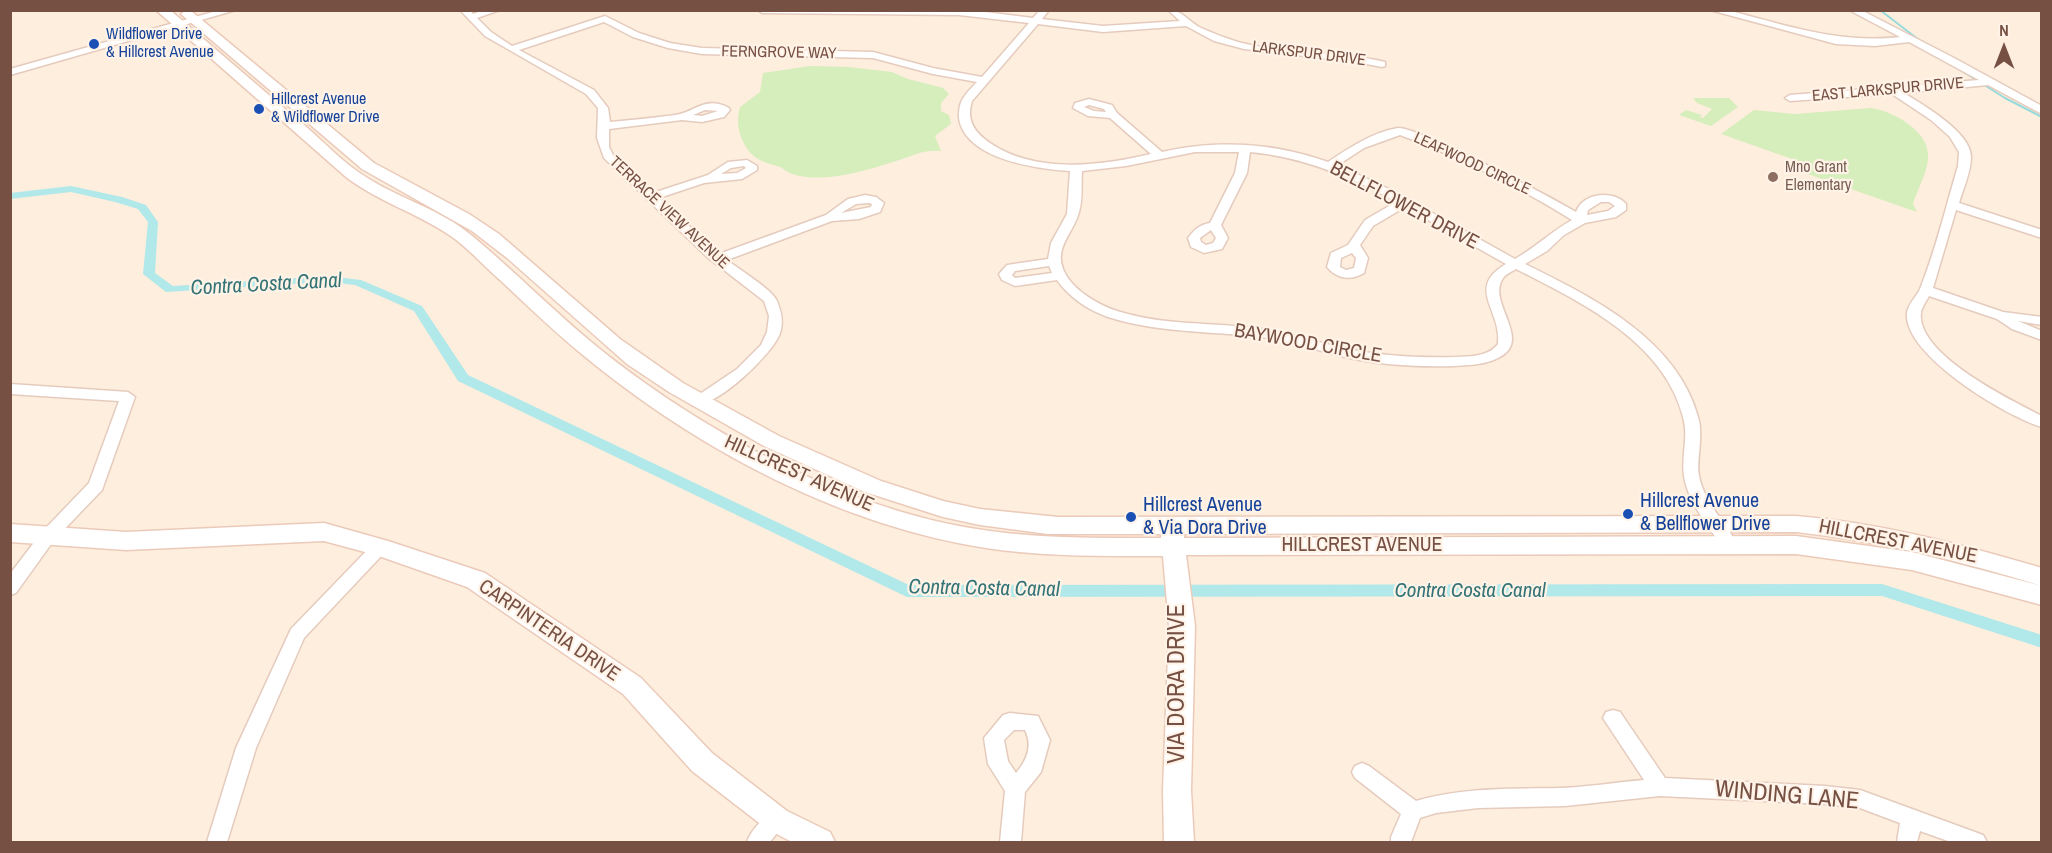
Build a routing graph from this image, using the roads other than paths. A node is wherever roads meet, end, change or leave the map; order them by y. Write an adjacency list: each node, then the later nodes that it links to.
1 (162, 10): 10 (main road, HILLCREST AVENUE)
2 (232, 10): 10 (street)
3 (496, 10): 9 (street)
4 (762, 10): 11 (street)
5 (1046, 10): 11 (street, BELLFLOWER DRIVE)
6 (1172, 10): 12 (street, LARKSPUR DRIVE)
7 (1714, 10): 13 (street)
8 (1853, 10): 13 (street)
9 (468, 14): 14 (street, TERRACE VIEW AVENUE)
10 (185, 19): 16 (street); 24 (main road, HILLCREST AVENUE); 26 (main road, HILLCREST AVENUE)
11 (1037, 22): 12 (street); 17 (street, BELLFLOWER DRIVE)
12 (1186, 23): 15 (street, LARKSPUR DRIVE)
13 (1911, 39): 18 (street)
14 (511, 49): 17 (street, FERNGROVE WAY); 25 (street, TERRACE VIEW AVENUE)
15 (1382, 64)
16 (10, 72)
17 (984, 80): 30 (street, BELLFLOWER DRIVE)
18 (1986, 82): 19 (street, EAST LARKSPUR DRIVE); 21 (street)
19 (1894, 92): 20 (street, EAST LARKSPUR DRIVE); 34 (street)
20 (1790, 98)
21 (2042, 111)
22 (1113, 115): 28 (street)
23 (682, 117): 25 (street)
24 (285, 118): 26 (main road); 54 (main road, HILLCREST AVENUE)
25 (603, 126): 32 (street, TERRACE VIEW AVENUE)
26 (329, 133): 49 (main road, HILLCREST AVENUE)
27 (1245, 149): 28 (street, BELLFLOWER DRIVE); 29 (street, BELLFLOWER DRIVE); 37 (street)
28 (1159, 155): 30 (street, BELLFLOWER DRIVE)
29 (1329, 166): 33 (street, BELLFLOWER DRIVE); 36 (street, LEAFWOOD CIRCLE)
30 (1076, 168): 41 (street)
31 (711, 178): 32 (street)
32 (650, 198): 40 (street, TERRACE VIEW AVENUE)
33 (1403, 203): 39 (street); 42 (street, BELLFLOWER DRIVE)
34 (1953, 205): 38 (street); 44 (street)
35 (830, 218): 40 (street)
36 (1581, 220): 42 (street, BAYWOOD CIRCLE)
37 (1215, 225)
38 (2042, 234)
39 (1354, 245)
40 (717, 259): 49 (street, TERRACE VIEW AVENUE)
41 (1054, 262): 43 (street, BAYWOOD CIRCLE); 43 (street)
42 (1514, 264): 43 (street, BAYWOOD CIRCLE); 51 (street, BELLFLOWER DRIVE)
43 (1060, 276)
44 (1926, 290): 45 (street); 50 (street)
45 (2002, 316): 46 (street); 47 (street)
46 (2042, 321)
47 (2042, 336)
48 (10, 389): 53 (street)
49 (699, 400): 54 (main road, HILLCREST AVENUE)
50 (2042, 422)
51 (1716, 522): 54 (main road, HILLCREST AVENUE); 55 (street, BELLFLOWER DRIVE); 57 (main road, HILLCREST AVENUE)
52 (10, 533): 53 (main road, CARPINTERIA DRIVE)
53 (48, 536): 56 (main road, CARPINTERIA DRIVE); 58 (street)
54 (1173, 536): 55 (main road, HILLCREST AVENUE); 71 (main road, VIA DORA DRIVE)
55 (1730, 544): 59 (main road, HILLCREST AVENUE)
56 (380, 547): 65 (main road, CARPINTERIA DRIVE); 67 (street)
57 (2042, 577)
58 (10, 588)
59 (2042, 596)
60 (1612, 718): 62 (street)
61 (1362, 772): 64 (street)
62 (1660, 787): 64 (street, WINDING LANE); 66 (street, WINDING LANE)
63 (1015, 789): 70 (street)
64 (1413, 811): 72 (street)
65 (777, 820): 68 (street); 69 (main road, CARPINTERIA DRIVE)
66 (1911, 820): 73 (street); 74 (street, WINDING LANE)
67 (217, 843)
68 (757, 843)
69 (820, 843)
70 (1011, 843)
71 (1179, 843)
72 (1401, 843)
73 (1907, 843)
74 (1976, 843)

